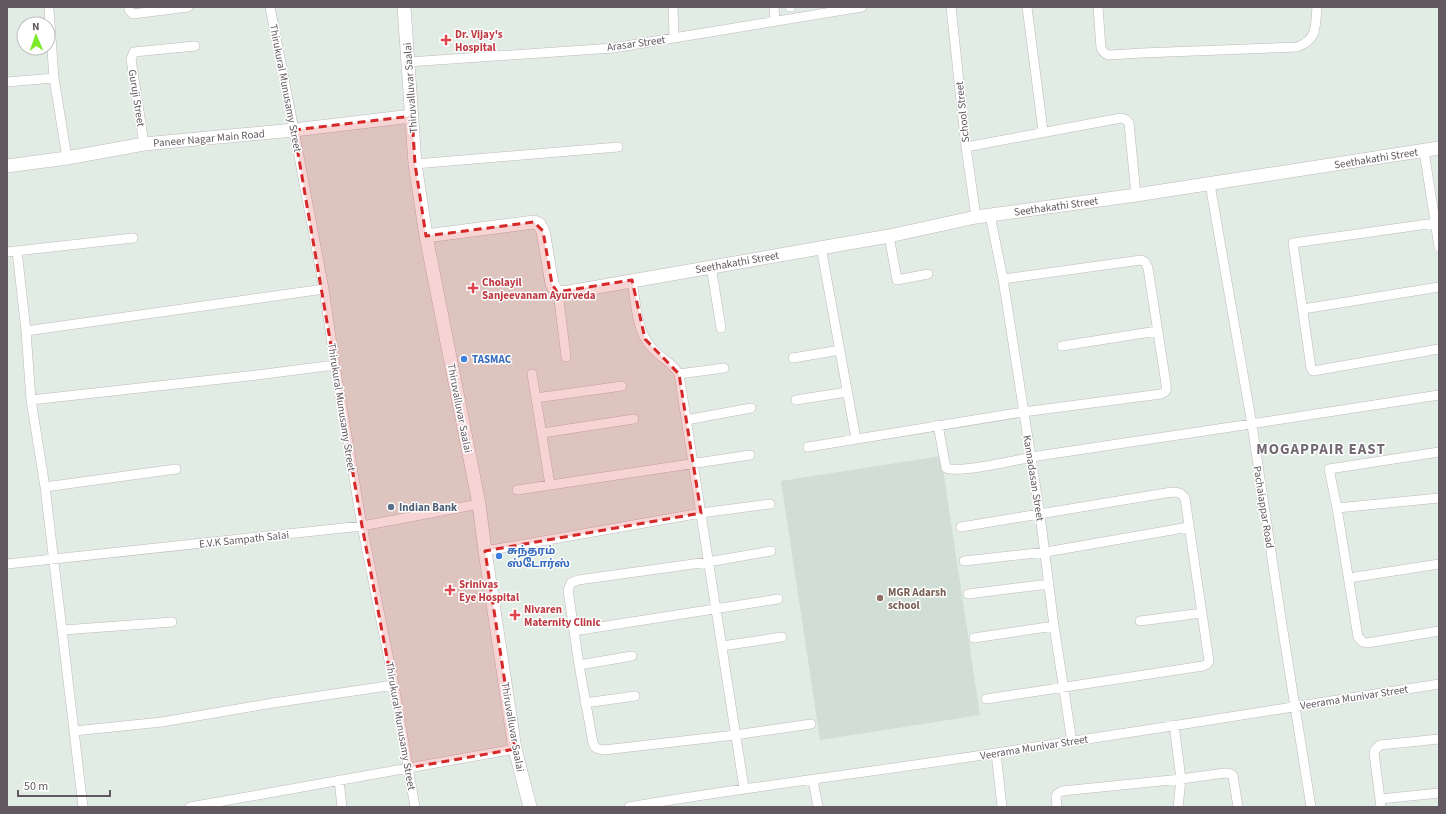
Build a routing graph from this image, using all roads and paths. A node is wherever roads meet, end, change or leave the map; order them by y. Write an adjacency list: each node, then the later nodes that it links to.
1 (128, 7): 2 (street)
2 (188, 7)
3 (270, 7): 20 (street, Thirukural Munusamy Street)
4 (404, 7): 16 (street, Thiruvalluvar Saalai)
5 (673, 7): 14 (street)
6 (774, 7): 13 (street)
7 (862, 7): 13 (street, Arasar Street)
8 (951, 7): 24 (street, School Street)
9 (1027, 7): 21 (street)
10 (1098, 7): 11 (street)
11 (1317, 7)
12 (49, 10): 17 (street)
13 (775, 21): 14 (street, Arasar Street)
14 (674, 38): 16 (street, Arasar Street)
15 (196, 46): 22 (street, Guruji Street)
16 (408, 62): 19 (street, Thiruvalluvar Saalai)
17 (54, 78): 18 (street); 27 (street)
18 (7, 82)
19 (412, 116): 20 (street, Paneer Nagar Main Road); 28 (street, Thiruvalluvar Saalai)
20 (294, 130): 22 (street, Paneer Nagar Main Road); 48 (street, Thirukural Munusamy Street)
21 (1043, 131): 24 (street); 31 (street)
22 (144, 144): 27 (street, Paneer Nagar Main Road)
23 (618, 147): 28 (street)
24 (966, 147): 34 (street, School Street)
25 (1439, 148): 26 (street, Seethakathi Street)
26 (1424, 151): 30 (street, Seethakathi Street); 32 (street)
27 (67, 158): 29 (street, Paneer Nagar Main Road)
28 (415, 164): 36 (street, Thiruvalluvar Saalai)
29 (7, 166)
30 (1210, 184): 31 (street, Seethakathi Street); 73 (street, Pachaiappar Road)
31 (1136, 196): 33 (street, Seethakathi Street)
32 (1436, 204): 35 (street)
33 (990, 215): 34 (street, Seethakathi Street); 45 (street, Kannadasan Street)
34 (976, 217): 37 (street, Seethakathi Street)
35 (1435, 223): 39 (street); 50 (street)
36 (426, 236): 49 (street); 87 (street, Thiruvalluvar Saalai)
37 (889, 236): 40 (street, Seethakathi Street); 44 (street)
38 (133, 238): 41 (street)
39 (1439, 244)
40 (821, 248): 43 (street, Seethakathi Street); 56 (street)
41 (17, 251): 42 (street); 52 (street)
42 (7, 252)
43 (711, 266): 46 (street, Seethakathi Street); 51 (street)
44 (928, 274)
45 (1003, 279): 53 (street); 70 (street, Kannadasan Street)
46 (632, 280): 49 (street, Seethakathi Street); 62 (street)
47 (1439, 287): 50 (street)
48 (324, 290): 52 (street); 59 (street, Thirukural Munusamy Street)
49 (558, 292): 57 (street)
50 (1303, 309): 55 (street)
51 (721, 328)
52 (26, 331): 67 (street)
53 (1157, 331): 54 (street); 70 (street)
54 (1062, 346)
55 (1439, 349)
56 (840, 350): 58 (street); 64 (street)
57 (566, 357)
58 (794, 358)
59 (335, 365): 67 (street); 92 (street, Thirukural Munusamy Street)
60 (724, 368): 62 (street)
61 (532, 374): 66 (street)
62 (679, 374): 72 (street)
63 (622, 386): 66 (street)
64 (848, 392): 68 (street); 76 (street)
65 (1439, 395): 73 (street)
66 (536, 398): 75 (street)
67 (31, 400): 84 (street)
68 (796, 400)
69 (751, 408): 72 (street)
70 (1024, 412): 74 (street); 80 (street, Kannadasan Street)
71 (634, 419): 75 (street)
72 (686, 420): 81 (street)
73 (1252, 425): 80 (street); 126 (street, Pachaiappar Road)
74 (938, 426): 76 (street); 80 (street)
75 (542, 433): 83 (street)
76 (856, 439): 77 (street)
77 (808, 447)
78 (1439, 452): 89 (street)
79 (750, 455): 81 (street)
80 (1030, 457): 91 (street, Kannadasan Street)
81 (693, 464): 83 (street); 90 (street)
82 (176, 469): 84 (street)
83 (550, 485): 85 (street)
84 (45, 487): 98 (street)
85 (517, 490)
86 (1439, 498): 89 (street)
87 (479, 504): 92 (street, E.V.K Sampath Salai); 95 (street, Thiruvalluvar Saalai)
88 (770, 504): 90 (street)
89 (1337, 508): 103 (street)
90 (701, 513): 95 (street); 100 (street)
91 (1040, 515): 93 (street); 94 (street); 97 (street, Kannadasan Street)
92 (362, 526): 98 (street, E.V.K Sampath Salai); 121 (street, Thirukural Munusamy Street)
93 (961, 527)
94 (1189, 527): 97 (street); 108 (street)
95 (485, 551): 133 (street, Thiruvalluvar Saalai)
96 (771, 551): 100 (street)
97 (1046, 552): 99 (street); 104 (street, Kannadasan Street)
98 (53, 559): 101 (street, E.V.K Sampath Salai); 112 (street)
99 (964, 561)
100 (708, 562): 107 (street); 113 (street)
101 (7, 564)
102 (1439, 564): 103 (street)
103 (1348, 578): 114 (street)
104 (1049, 584): 105 (street); 111 (street, Kannadasan Street)
105 (968, 594)
106 (778, 599): 107 (street)
107 (716, 609): 113 (street); 117 (street)
108 (1202, 613): 109 (street); 122 (street)
109 (1140, 621)
110 (172, 622): 112 (street)
111 (1054, 626): 116 (street); 122 (street, Kannadasan Street)
112 (63, 630): 129 (street)
113 (574, 630): 119 (street)
114 (1439, 630)
115 (782, 638): 117 (street)
116 (974, 638)
117 (722, 646): 130 (street)
118 (632, 656): 119 (street)
119 (579, 665): 125 (street)
120 (1439, 684): 126 (street, Veerama Munivar Street)
121 (394, 685): 129 (street); 135 (street, Thirukural Munusamy Street)
122 (1063, 688): 124 (street); 132 (street, Kannadasan Street)
123 (635, 696): 125 (street)
124 (986, 699)
125 (585, 703): 130 (street)
126 (1295, 706): 128 (street, Veerama Munivar Street); 154 (street, Pachaiappar Road)
127 (812, 724): 130 (street)
128 (1174, 725): 132 (street, Veerama Munivar Street); 136 (street)
129 (74, 730): 143 (street)
130 (735, 735): 139 (street)
131 (1439, 739): 141 (street)
132 (1072, 742): 134 (street, Veerama Munivar Street)
133 (515, 749): 135 (street); 147 (street, Thiruvalluvar Saalai)
134 (996, 753): 138 (street, Veerama Munivar Street); 150 (street)
135 (408, 768): 137 (street); 146 (street, Thirukural Munusamy Street)
136 (1181, 779): 151 (street); 152 (street); 153 (street)
137 (340, 780): 144 (street); 145 (street)
138 (813, 780): 139 (street, Veerama Munivar Street); 149 (street)
139 (744, 788): 142 (street, Veerama Munivar Street)
140 (1439, 793): 141 (street)
141 (1381, 803)
142 (646, 806): 148 (street, Veerama Munivar Street)
143 (83, 807)
144 (190, 807)
145 (342, 807)
146 (415, 807)
147 (530, 807)
148 (629, 807)
149 (818, 807)
150 (1002, 807)
151 (1057, 807)
152 (1178, 807)
153 (1238, 807)
154 (1311, 807)

